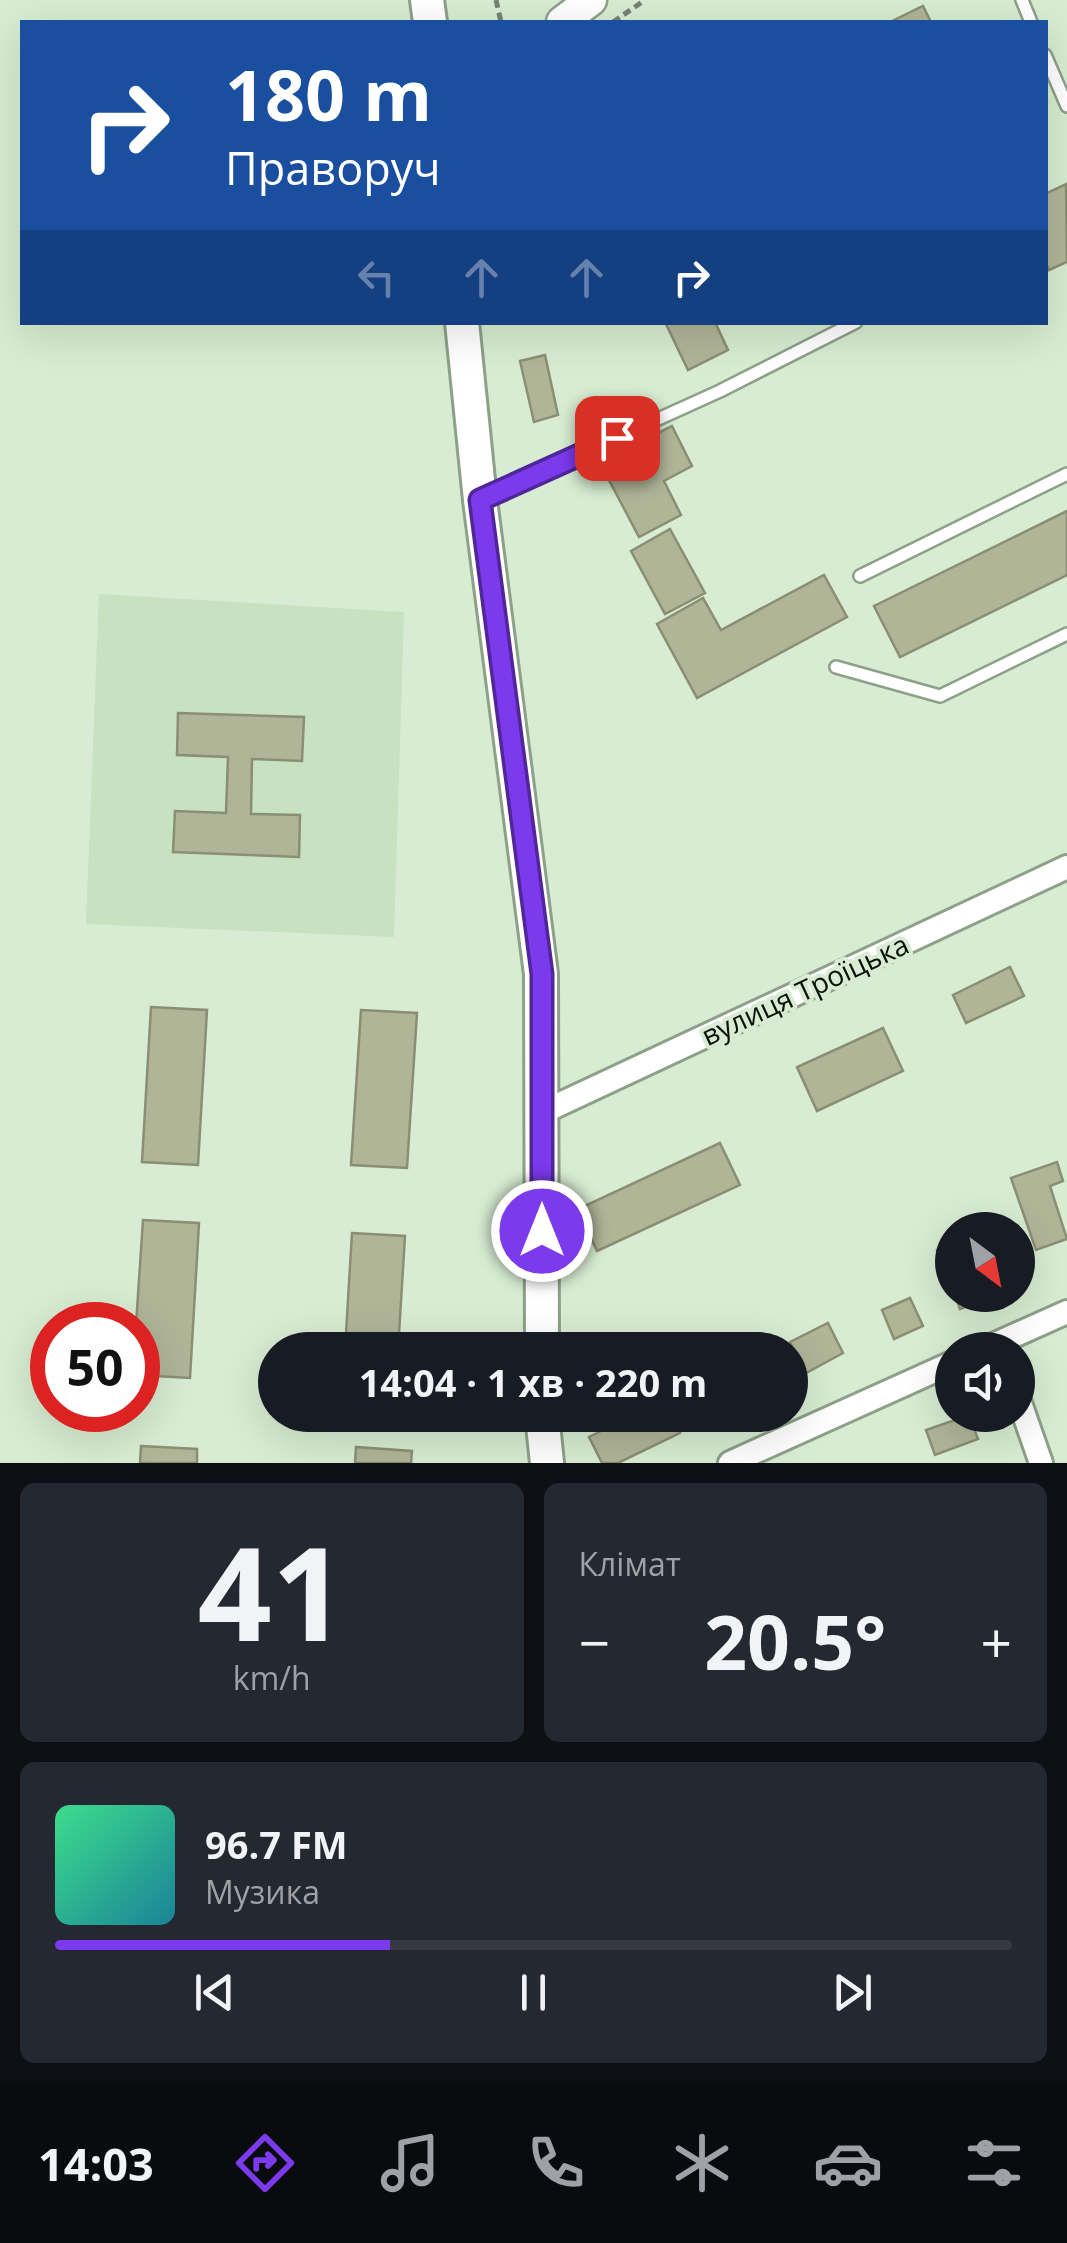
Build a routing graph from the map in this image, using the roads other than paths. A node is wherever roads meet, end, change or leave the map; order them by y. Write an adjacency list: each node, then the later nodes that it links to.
1 (591, 0): 2 (street)
2 (565, 20)
3 (1048, 62): 4 (lane)
4 (1067, 106)
5 (462, 325): 8 (main road)
6 (850, 325): 8 (lane)
7 (1067, 474): 9 (lane)
8 (480, 500): 13 (main road)
9 (860, 576)
10 (1067, 634): 11 (lane)
11 (836, 667)
12 (1067, 868): 13 (street, вулиця Троїцька)
13 (543, 1112): 15 (main road)
14 (1067, 1312): 16 (street)
15 (542, 1332)
16 (1026, 1332)
17 (935, 1371): 21 (street)
18 (544, 1432): 20 (main road)
19 (1030, 1432): 22 (street)
20 (547, 1463)
21 (730, 1463)
22 (1041, 1463)

